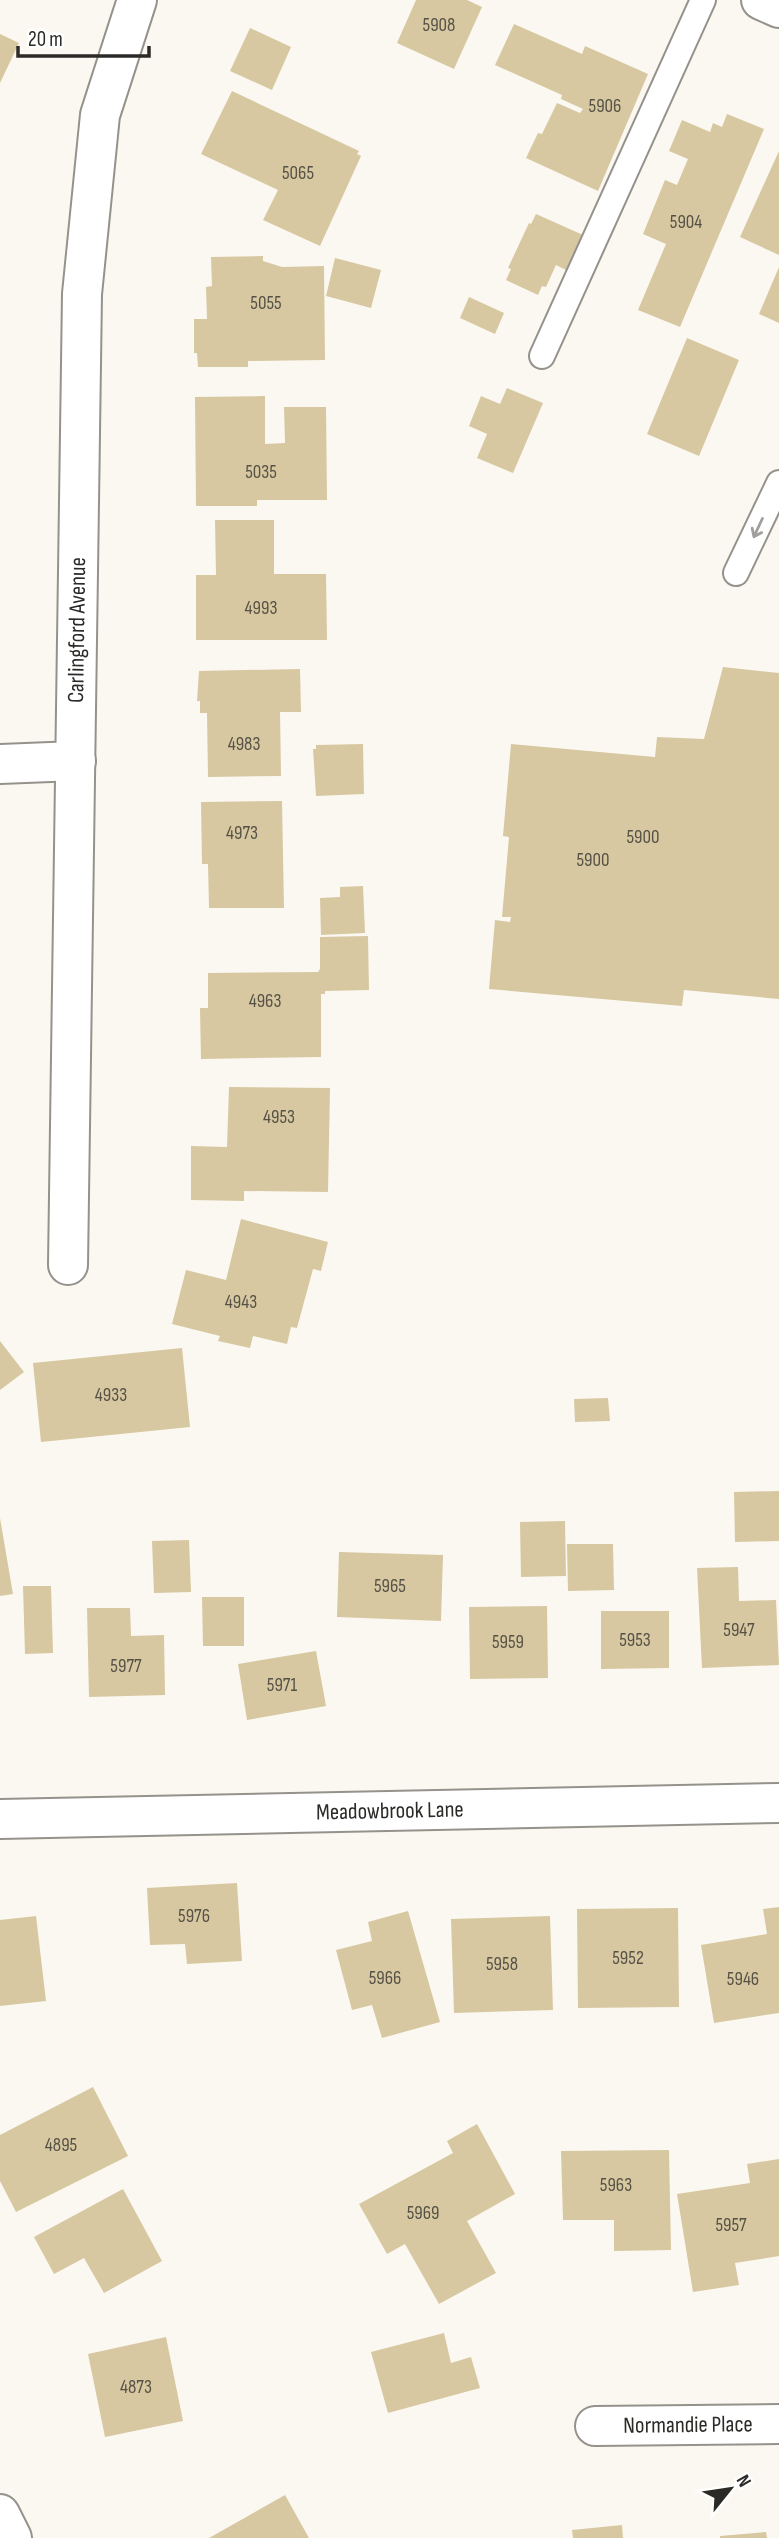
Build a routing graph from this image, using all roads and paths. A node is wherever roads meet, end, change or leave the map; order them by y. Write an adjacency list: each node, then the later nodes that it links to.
1 (137, 0): 8 (street, Carlingford Avenue)
2 (703, 0): 5 (lane)
3 (761, 0): 4 (street)
4 (779, 8)
5 (542, 356)
6 (779, 483): 7 (lane, one-way to 7)
7 (736, 573)
8 (76, 761): 9 (street); 10 (street, Carlingford Avenue)
9 (0, 764)
10 (68, 1265)
11 (779, 1803): 12 (street, Meadowbrook Lane)
12 (0, 1819)
13 (779, 2424): 14 (street, Normandie Place)
14 (595, 2426)
15 (0, 2514): 16 (street)
16 (12, 2538)

